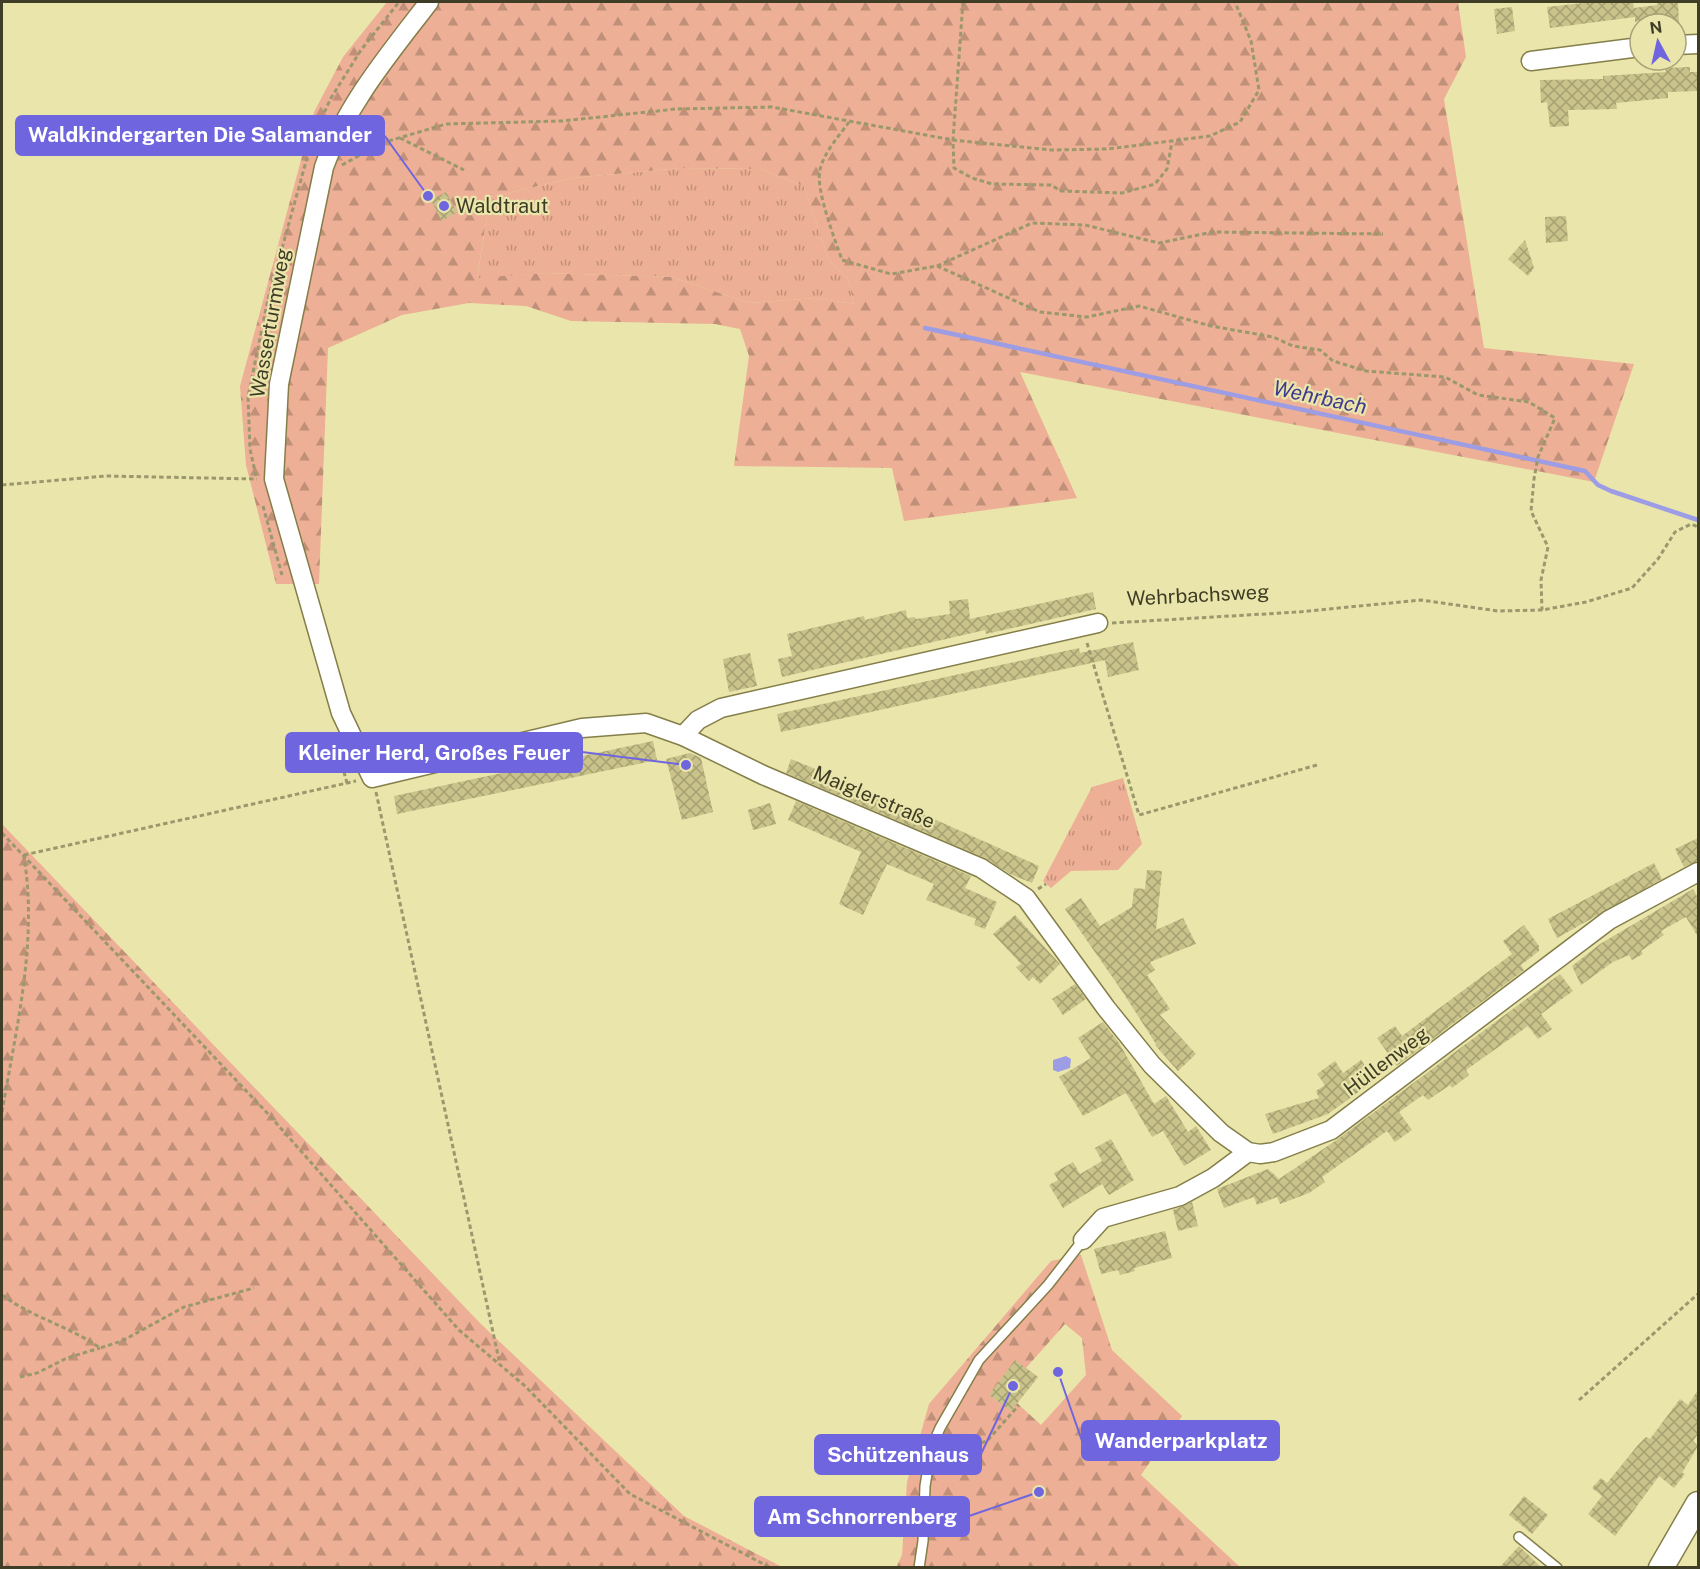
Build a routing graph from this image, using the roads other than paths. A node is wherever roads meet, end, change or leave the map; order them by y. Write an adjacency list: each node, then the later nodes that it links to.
1 (429, 2): 6 (street, Wasserturmweg)
2 (1628, 49): 3 (street)
3 (1531, 61)
4 (1091, 625): 5 (street)
5 (683, 736): 6 (street, Maiglerstraße); 8 (street, Maiglerstraße)
6 (372, 778)
7 (1698, 872): 8 (street, Hüllenweg)
8 (1248, 1152): 9 (street)
9 (1083, 1240): 12 (lane)
10 (1698, 1504): 14 (main road)
11 (1519, 1537): 13 (lane)
12 (919, 1568)
13 (1557, 1568)
14 (1661, 1568)

